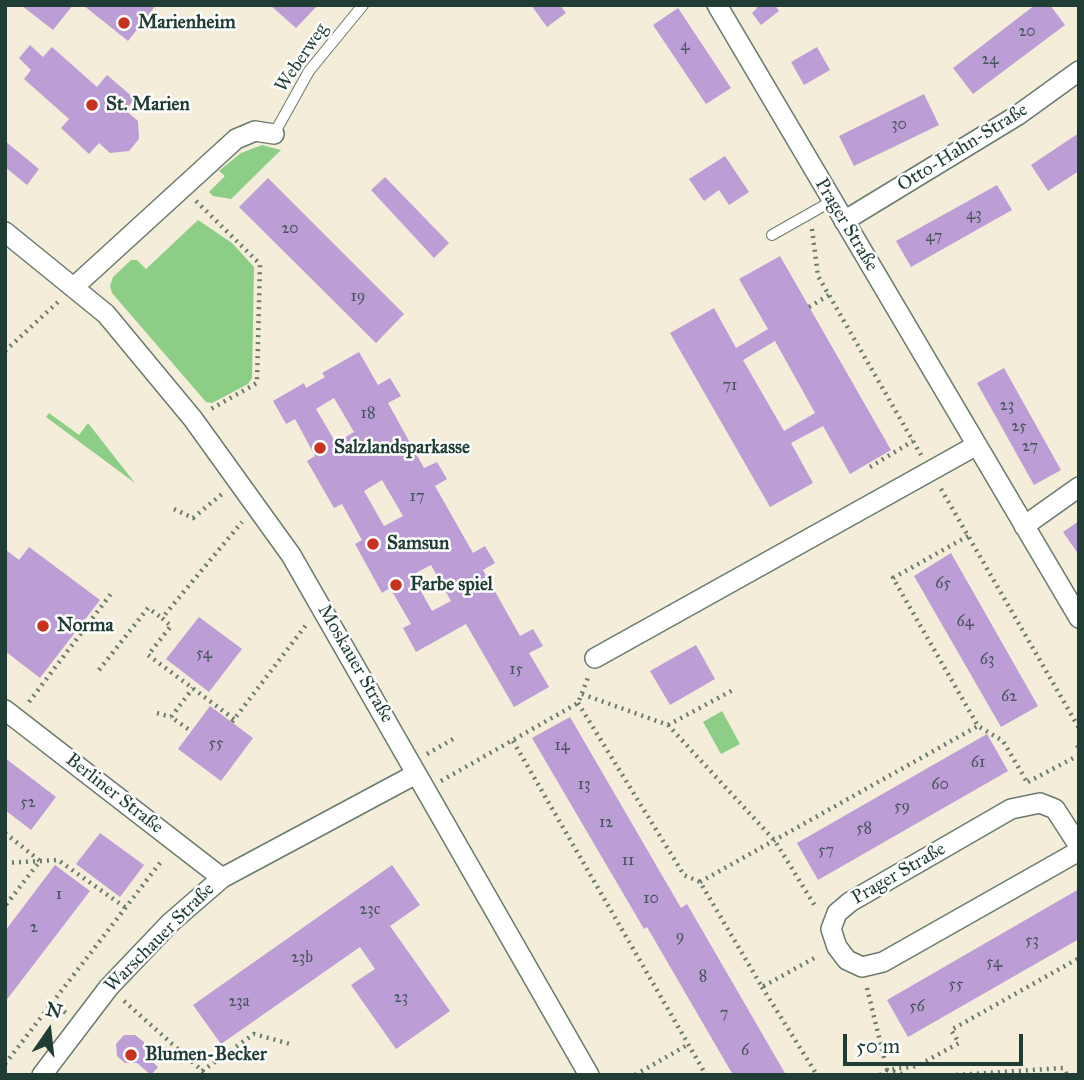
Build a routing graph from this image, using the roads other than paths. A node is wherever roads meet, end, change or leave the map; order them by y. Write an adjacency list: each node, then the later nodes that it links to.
1 (363, 5): 4 (lane, Weberweg)
2 (716, 5): 5 (street, Prager Straße)
3 (1079, 71): 6 (street, Otto-Hahn-Straße)
4 (274, 134): 9 (street)
5 (832, 201): 6 (street, Prager Straße); 8 (lane)
6 (844, 221): 10 (street, Prager Straße)
7 (5, 232): 9 (street, Moskauer Straße)
8 (772, 235)
9 (75, 286): 16 (street, Moskauer Straße)
10 (976, 445): 12 (street, Prager Straße); 14 (street)
11 (1079, 487): 12 (street)
12 (1024, 526): 13 (street, Prager Straße)
13 (1079, 618)
14 (595, 658)
15 (11, 714): 18 (street, Berliner Straße)
16 (418, 776): 18 (street, Warschauer Straße); 20 (street, Moskauer Straße)
17 (1079, 848): 17 (street, Prager Straße)
18 (222, 878): 19 (street, Warschauer Straße)
19 (42, 1075)
20 (589, 1075)

